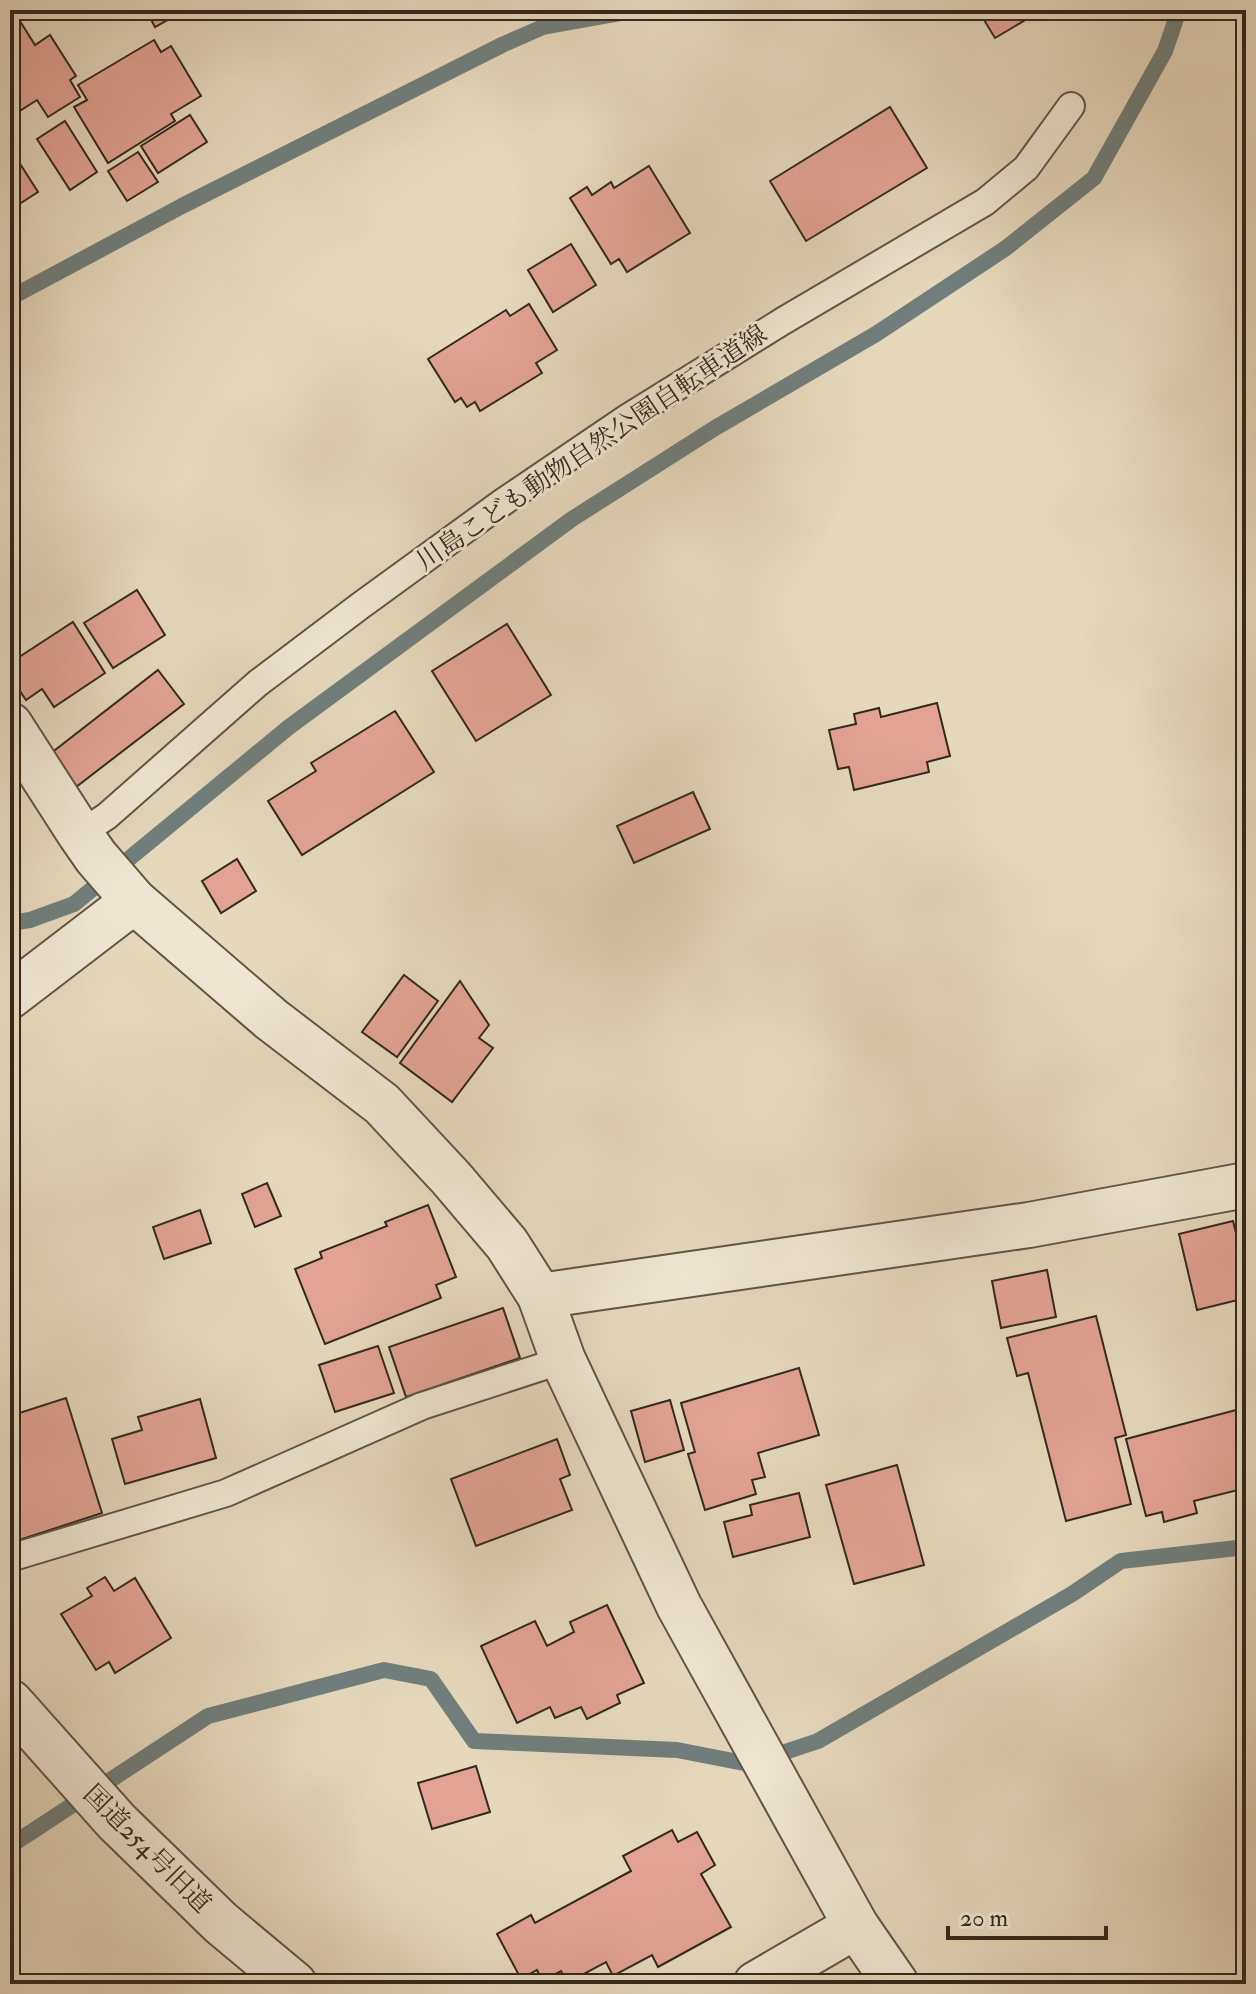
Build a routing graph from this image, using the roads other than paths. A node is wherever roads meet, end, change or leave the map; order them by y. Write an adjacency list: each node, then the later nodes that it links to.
1 (1071, 106): 3 (lane, 川島こども動物自然公園自転車道線)
2 (10, 725): 3 (street)
3 (80, 834): 4 (street)
4 (134, 901): 5 (street); 7 (street)
5 (10, 996)
6 (1246, 1185): 7 (street)
7 (540, 1296): 8 (street)
8 (563, 1360): 9 (lane); 11 (street)
9 (10, 1558)
10 (10, 1702): 12 (street, 国道254号旧道)
11 (856, 1926): 13 (street); 14 (street)
12 (294, 1984)
13 (756, 1984)
14 (896, 1984)

